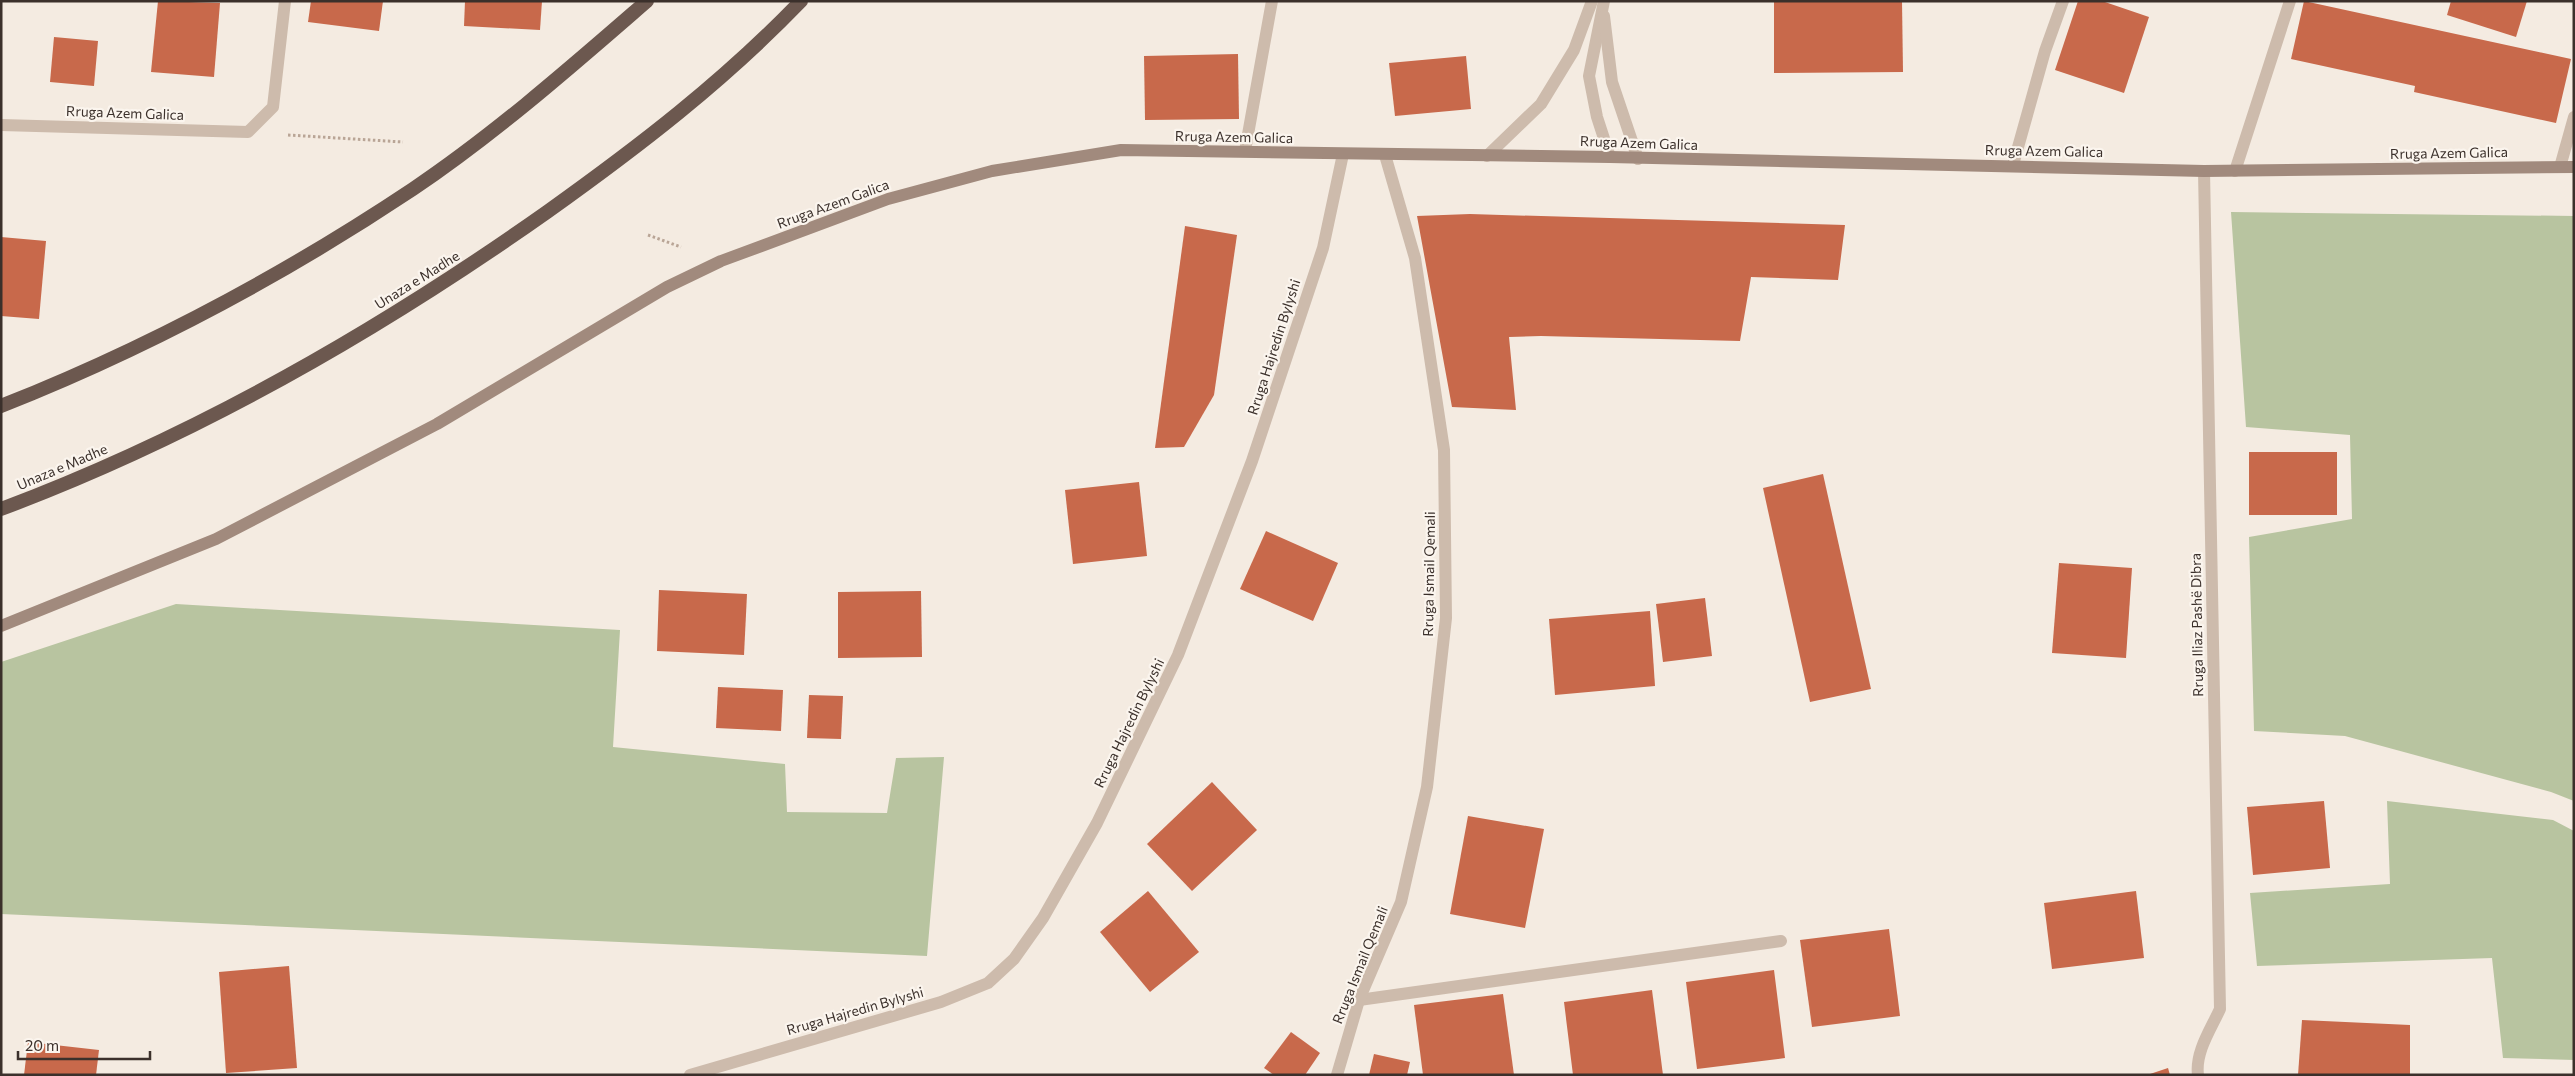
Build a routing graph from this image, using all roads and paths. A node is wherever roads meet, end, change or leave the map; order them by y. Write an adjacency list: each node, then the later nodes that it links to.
1 (286, 1): 10 (street)
2 (648, 1): 23 (highway)
3 (802, 1): 24 (highway, Unaza e Madhe)
4 (1272, 1): 12 (street)
5 (2063, 1): 18 (street)
6 (2290, 1): 22 (street)
7 (1599, 3): 15 (street); 16 (street); 17 (street)
8 (2574, 117): 19 (street)
9 (1, 125): 10 (street, Rruga Azem Galica)
10 (248, 132): 11 (path)
11 (403, 142)
12 (1245, 151): 13 (main road, Rruga Azem Galica); 25 (main road, Rruga Azem Galica)
13 (1344, 154): 14 (main road, Rruga Azem Galica); 28 (street, Rruga Hajredin Bylyshi)
14 (1385, 155): 15 (main road, Rruga Azem Galica); 27 (street, Rruga Ismail Qemali)
15 (1487, 156): 16 (main road, Rruga Azem Galica)
16 (1610, 157): 17 (main road, Rruga Azem Galica)
17 (1638, 159): 18 (main road, Rruga Azem Galica)
18 (2013, 166): 21 (main road, Rruga Azem Galica)
19 (2560, 167): 20 (main road, Rruga Azem Galica); 22 (main road, Rruga Azem Galica)
20 (2574, 167)
21 (2204, 170): 22 (main road, Rruga Azem Galica); 30 (street, Rruga Iliaz Pashë Dibra)
22 (2235, 170)
23 (1, 406)
24 (1, 509)
25 (1, 626)
26 (1781, 941): 27 (street)
27 (1359, 1000): 29 (street, Rruga Ismail Qemali)
28 (690, 1075)
29 (1337, 1075)
30 (2198, 1075)

